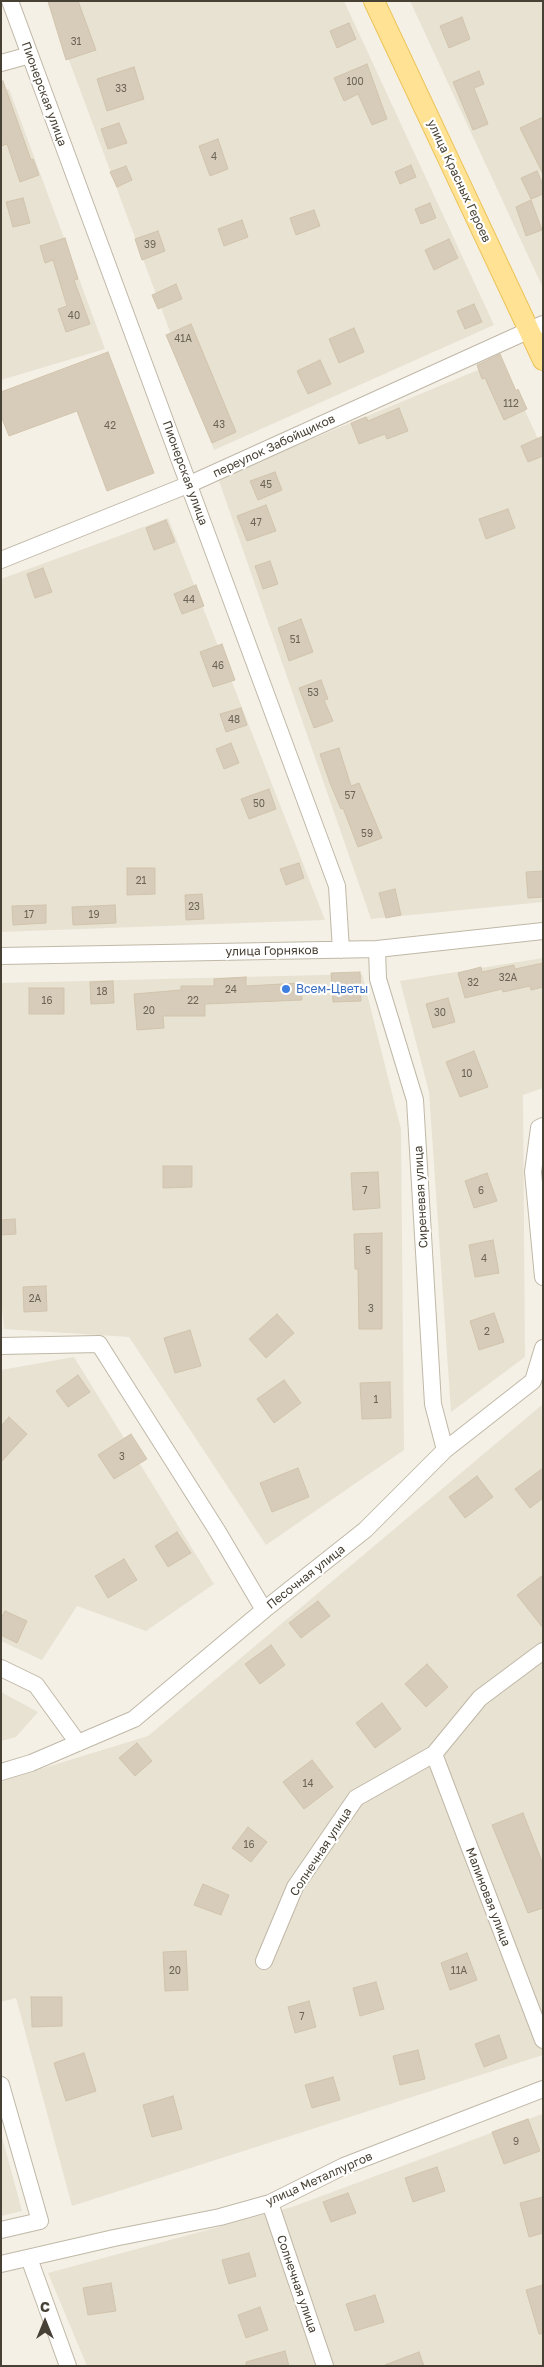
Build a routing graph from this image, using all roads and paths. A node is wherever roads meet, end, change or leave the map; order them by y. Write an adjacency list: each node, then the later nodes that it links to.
1 (10, 1): 3 (street, Пионерская улица)
2 (374, 1): 5 (main road, улица Красных Героев)
3 (30, 55): 4 (street); 7 (street, Пионерская улица)
4 (1, 63)
5 (536, 327): 6 (main road, улица Красных Героев); 7 (street, переулок Забойщиков)
6 (543, 360)
7 (190, 484): 8 (street, переулок Забойщиков); 11 (street, Пионерская улица)
8 (1, 560)
9 (543, 932): 10 (street, улица Горняков)
10 (377, 949): 11 (street, улица Горняков); 17 (street, Сиреневая улица)
11 (341, 950): 12 (street, улица Горняков)
12 (1, 956)
13 (543, 1126): 14 (street)
14 (543, 1277)
15 (1, 1346): 18 (street)
16 (543, 1348): 17 (street, Песочная улица)
17 (445, 1450): 18 (street, Песочная улица)
18 (264, 1610): 21 (street, Песочная улица)
19 (543, 1651): 22 (street, Солнечная улица)
20 (1, 1668): 21 (street)
21 (78, 1743): 23 (street, Песочная улица)
22 (434, 1754): 24 (street, Солнечная улица); 25 (street, Малиновая улица)
23 (1, 1772)
24 (264, 1961)
25 (543, 2040)
26 (1, 2085): 29 (street)
27 (543, 2089): 28 (street, улица Металлургов)
28 (270, 2203): 30 (street, улица Металлургов); 33 (street, Солнечная улица)
29 (1, 2230)
30 (29, 2258): 31 (street, улица Металлургов); 32 (street)
31 (1, 2264)
32 (68, 2366)
33 (325, 2366)

